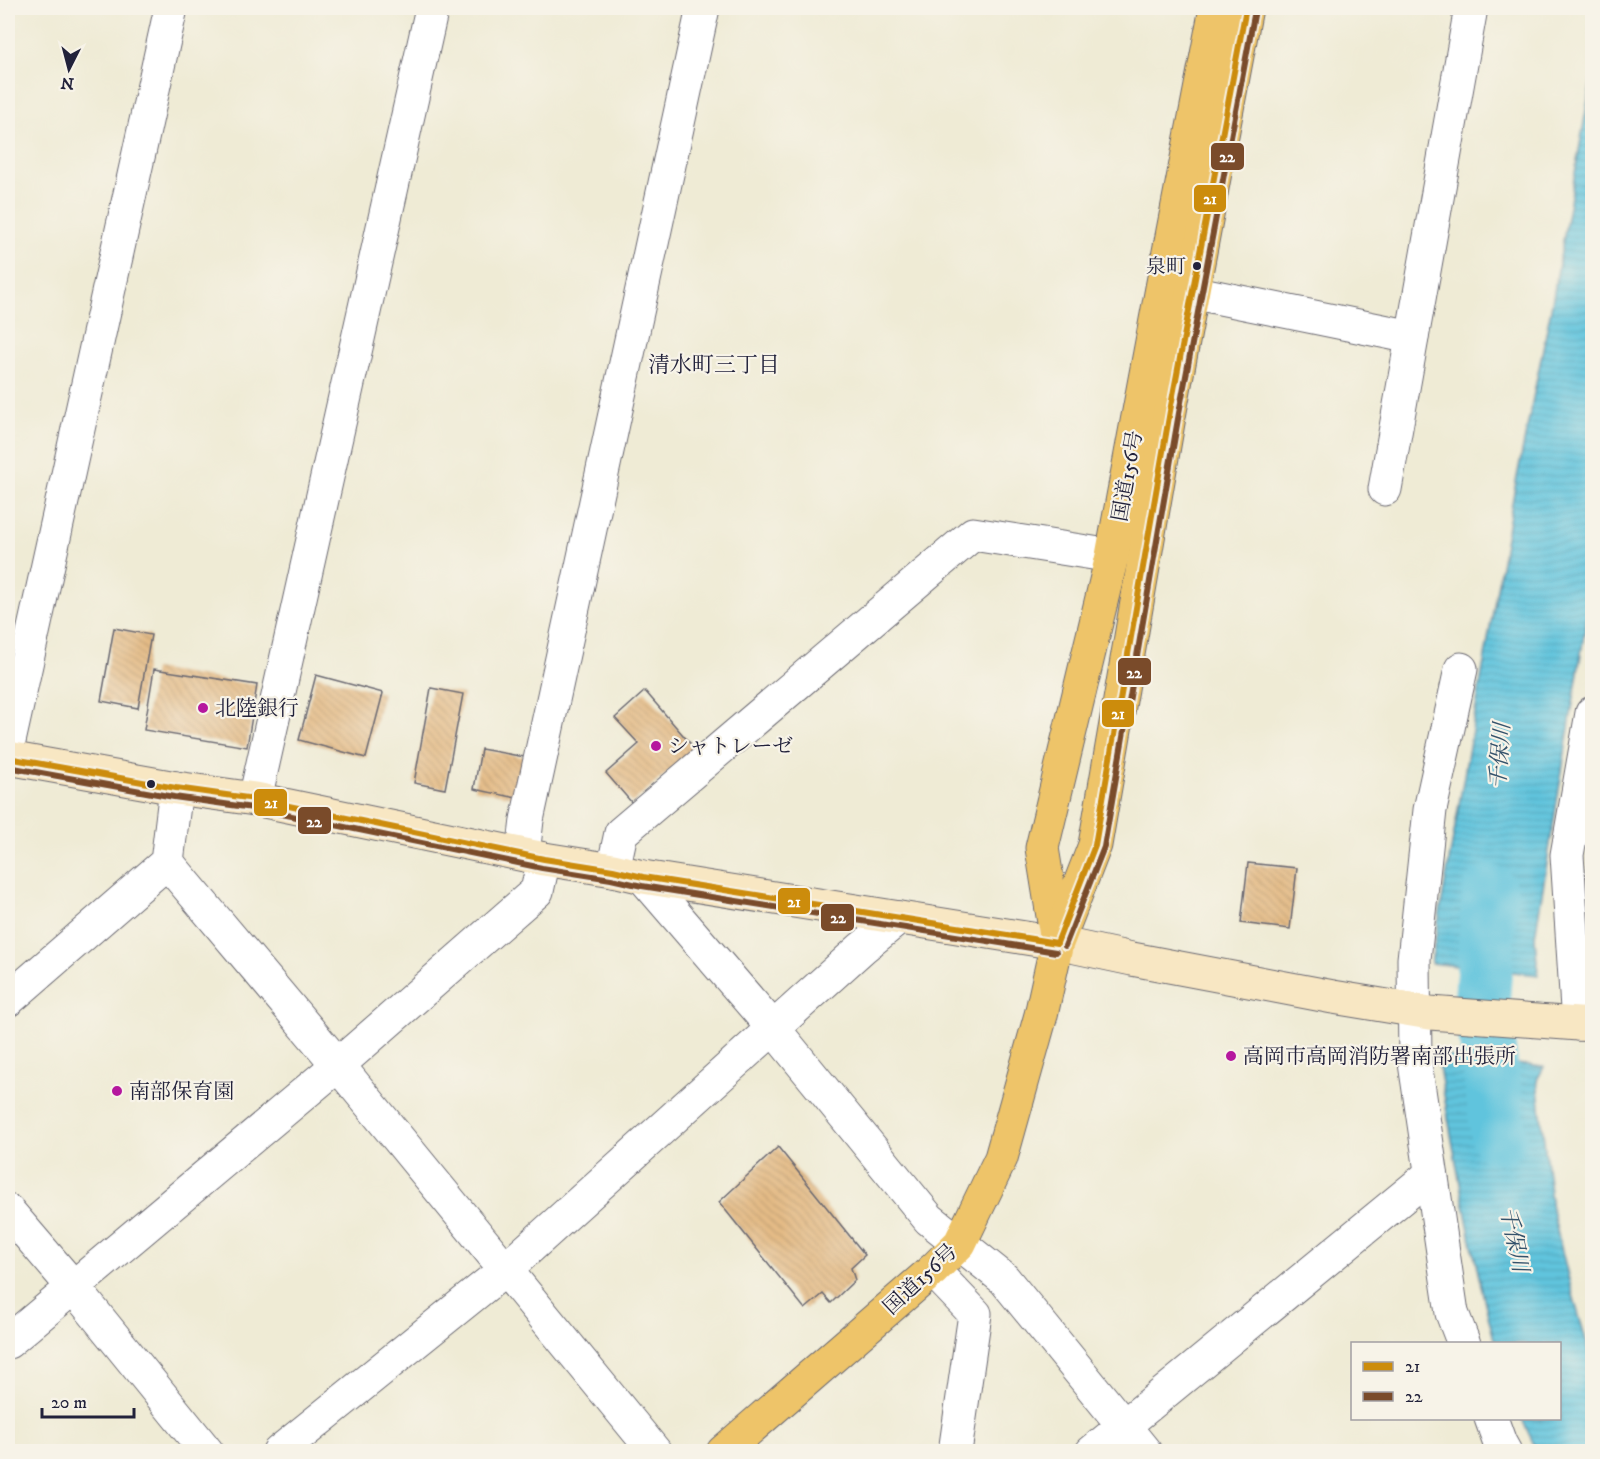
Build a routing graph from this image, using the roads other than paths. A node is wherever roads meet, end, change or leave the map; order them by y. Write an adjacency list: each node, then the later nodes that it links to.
1 (171, 8): 13 (street)
2 (432, 8): 16 (street)
3 (703, 8): 17 (street)
4 (1216, 8): 7 (highway, 国道156号)
5 (1246, 8): 7 (highway, 国道156号)
6 (1471, 8): 8 (street)
7 (1176, 290): 8 (street); 10 (highway, 国道156号); 21 (highway, 国道156号)
8 (1412, 337): 9 (street)
9 (1384, 489)
10 (1112, 556): 19 (street); 21 (highway, 国道156号)
11 (1461, 669): 23 (street)
12 (1593, 713): 24 (street)
13 (8, 746)
14 (8, 758): 15 (street)
15 (176, 788): 16 (street); 18 (street)
16 (255, 799): 17 (street)
17 (534, 856): 19 (street); 26 (street)
18 (167, 862): 22 (street); 26 (street)
19 (628, 874): 20 (street); 25 (street)
20 (899, 918): 21 (street); 25 (street)
21 (1057, 943): 23 (street); 29 (highway, 国道156号)
22 (8, 1000)
23 (1423, 1012): 24 (street); 27 (street)
24 (1574, 1024)
25 (773, 1028): 29 (street); 30 (street)
26 (338, 1065): 30 (street); 32 (street)
27 (1431, 1174): 34 (street); 36 (street)
28 (8, 1211): 32 (street)
29 (960, 1243): 31 (highway, 国道156号); 36 (street)
30 (506, 1269): 38 (street); 39 (street)
31 (933, 1270): 40 (highway, 国道156号); 41 (street)
32 (74, 1288): 33 (street); 37 (street)
33 (8, 1342)
34 (1463, 1342)
35 (1491, 1420): 44 (street)
36 (1123, 1426): 42 (street); 43 (street)
37 (207, 1452)
38 (279, 1452)
39 (655, 1452)
40 (723, 1452)
41 (955, 1452)
42 (1092, 1452)
43 (1145, 1452)
44 (1505, 1452)

